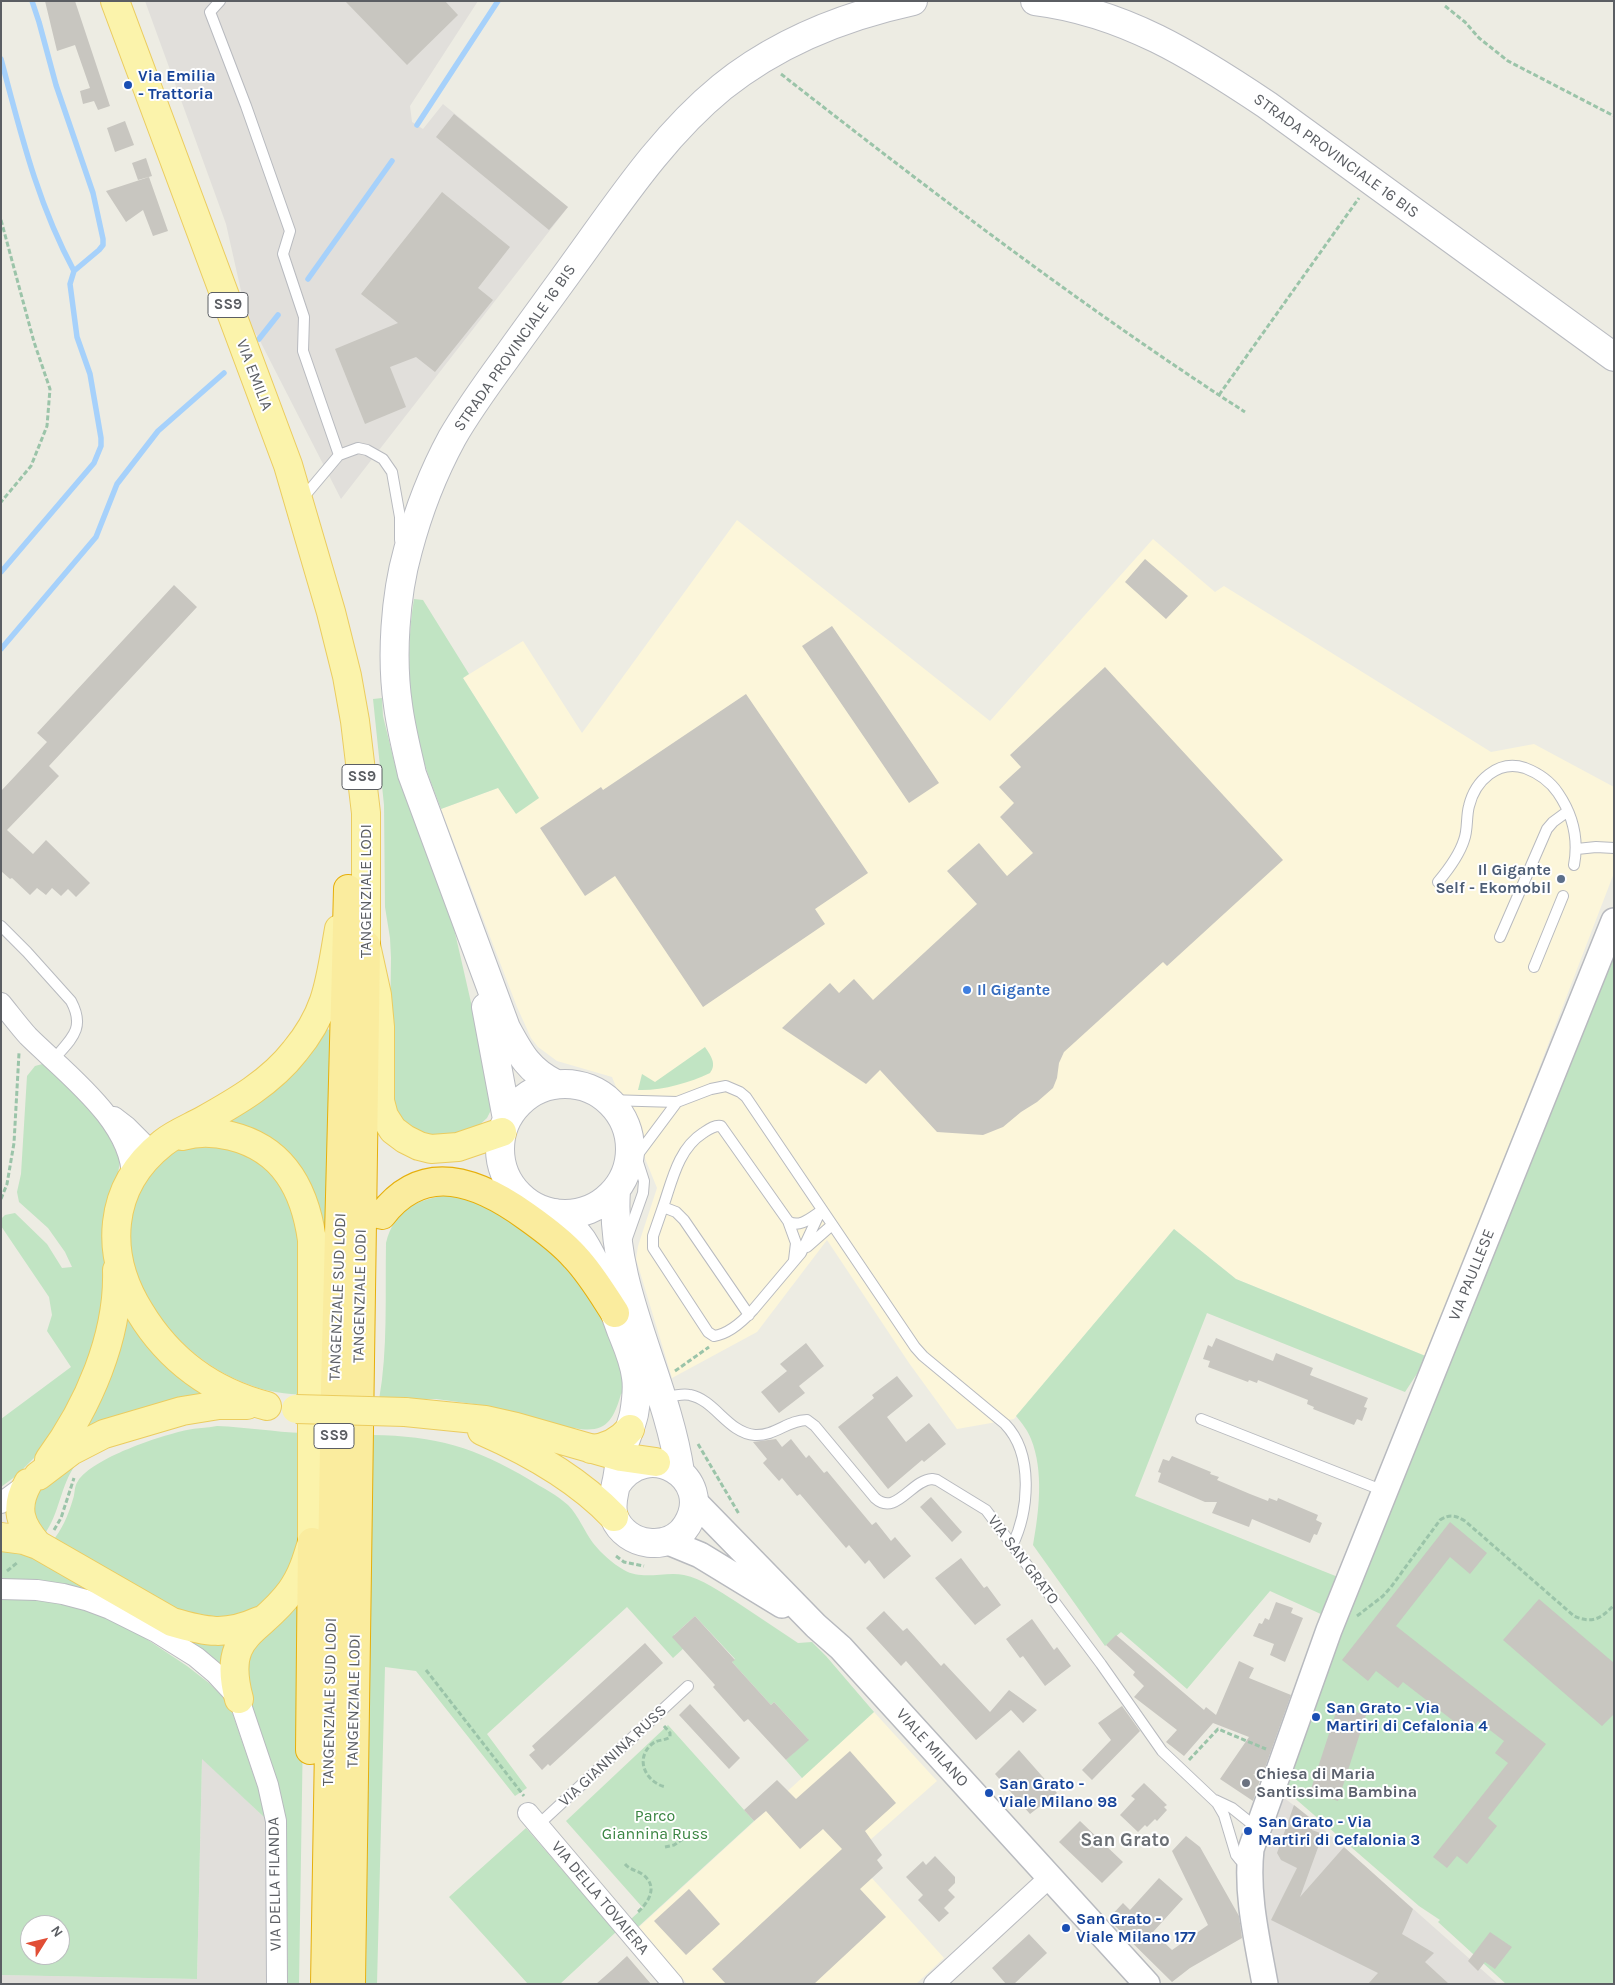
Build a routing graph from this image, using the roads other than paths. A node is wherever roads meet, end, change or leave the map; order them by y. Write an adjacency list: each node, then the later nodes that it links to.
1 (115, 1): 7 (main road, VIA EMILIA / SS9)
2 (220, 1): 6 (lane)
3 (913, 1): 8 (main road, STRADA PROVINCIALE 16 BIS)
4 (1035, 1): 5 (main road, STRADA PROVINCIALE 16 BIS)
5 (1614, 358)
6 (340, 455): 7 (lane); 8 (lane)
7 (300, 502): 9 (main road, VIA EMILIA / SS9)
8 (400, 588): 20 (main road, STRADA PROVINCIALE 16 BIS)
9 (331, 612): 15 (main road, TANGENZIALE SUD LODI / SS9); 21 (main road, TANGENZIALE LODI / SS9)
10 (1568, 811): 12 (lane); 14 (lane); 19 (lane)
11 (1614, 848): 12 (lane)
12 (1577, 849): 13 (lane)
13 (1574, 865)
14 (1438, 882)
15 (348, 889): 30 (main road); 77 (highway, TANGENZIALE SUD LODI / SS9)
16 (1563, 896): 22 (lane)
17 (1614, 921): 56 (street, VIA PAULLESE)
18 (1, 926): 24 (lane)
19 (1500, 937)
20 (474, 942): 25 (main road, STRADA PROVINCIALE 16 BIS); 29 (main road, STRADA PROVINCIALE 16 BIS)
21 (366, 945): 29 (main road); 45 (highway, TANGENZIALE LODI / SS9)
22 (1534, 966)
23 (1, 1003): 24 (street)
24 (53, 1060): 28 (street)
25 (556, 1084): 26 (main road); 29 (main road)
26 (608, 1100): 27 (lane); 31 (main road)
27 (677, 1102): 31 (lane); 35 (lane)
28 (102, 1108): 30 (street); 32 (street)
29 (505, 1126): 33 (main road)
30 (158, 1147): 32 (main road); 61 (main road)
31 (627, 1162): 36 (main road); 42 (main road); 42 (lane)
32 (132, 1179): 40 (main road)
33 (510, 1184): 36 (main road); 37 (highway)
34 (663, 1208): 38 (lane); 44 (lane); 44 (lane)
35 (821, 1210): 38 (lane); 39 (lane); 41 (lane)
36 (555, 1214): 43 (main road)
37 (382, 1215): 43 (highway); 45 (highway)
38 (788, 1221): 41 (lane)
39 (832, 1225): 41 (lane); 64 (lane)
40 (117, 1254): 47 (main road); 54 (main road)
41 (797, 1257): 44 (lane)
42 (621, 1264): 46 (main road)
43 (615, 1312): 50 (main road)
44 (749, 1315)
45 (360, 1323): 78 (highway, TANGENZIALE LODI / SS9)
46 (668, 1397): 53 (main road); 64 (lane, VIA SAN GRATO)
47 (267, 1406): 48 (main road, bridge); 54 (main road)
48 (418, 1413): 51 (main road); 59 (main road)
49 (1201, 1419): 56 (lane)
50 (630, 1430): 51 (main road); 52 (main road)
51 (591, 1449): 52 (main road)
52 (621, 1457): 53 (main road); 55 (main road)
53 (668, 1467): 55 (main road); 57 (main road)
54 (33, 1479): 58 (street); 63 (main road)
55 (616, 1485): 59 (main road)
56 (1385, 1491): 72 (street, VIA PAULLESE)
57 (694, 1500): 62 (main road); 67 (street)
58 (1, 1503)
59 (614, 1516): 62 (main road)
60 (1, 1537): 63 (main road)
61 (312, 1542): 66 (main road); 76 (highway)
62 (666, 1542): 67 (street)
63 (38, 1545): 66 (main road)
64 (1012, 1546): 70 (lane, VIA SAN GRATO)
65 (1, 1589): 69 (street)
66 (261, 1621): 69 (main road)
67 (816, 1626): 74 (street, VIALE MILANO)
68 (688, 1686): 71 (lane, VIA GIANNINA RUSS)
69 (239, 1700): 75 (street, VIA DELLA FILANDA)
70 (1212, 1798): 72 (lane, VIA SAN GRATO); 73 (lane, VIA SAN GRATO)
71 (533, 1819): 79 (street, VIA DELLA TOVAIERA)
72 (1258, 1829): 73 (street, VIA PAULLESE)
73 (1249, 1865): 82 (street, VIA PAULLESE)
74 (1049, 1878): 80 (street); 81 (street, VIALE MILANO)
75 (277, 1984)
76 (314, 1984)
77 (325, 1984)
78 (351, 1984)
79 (673, 1984)
80 (934, 1984)
81 (1146, 1984)
82 (1265, 1984)

